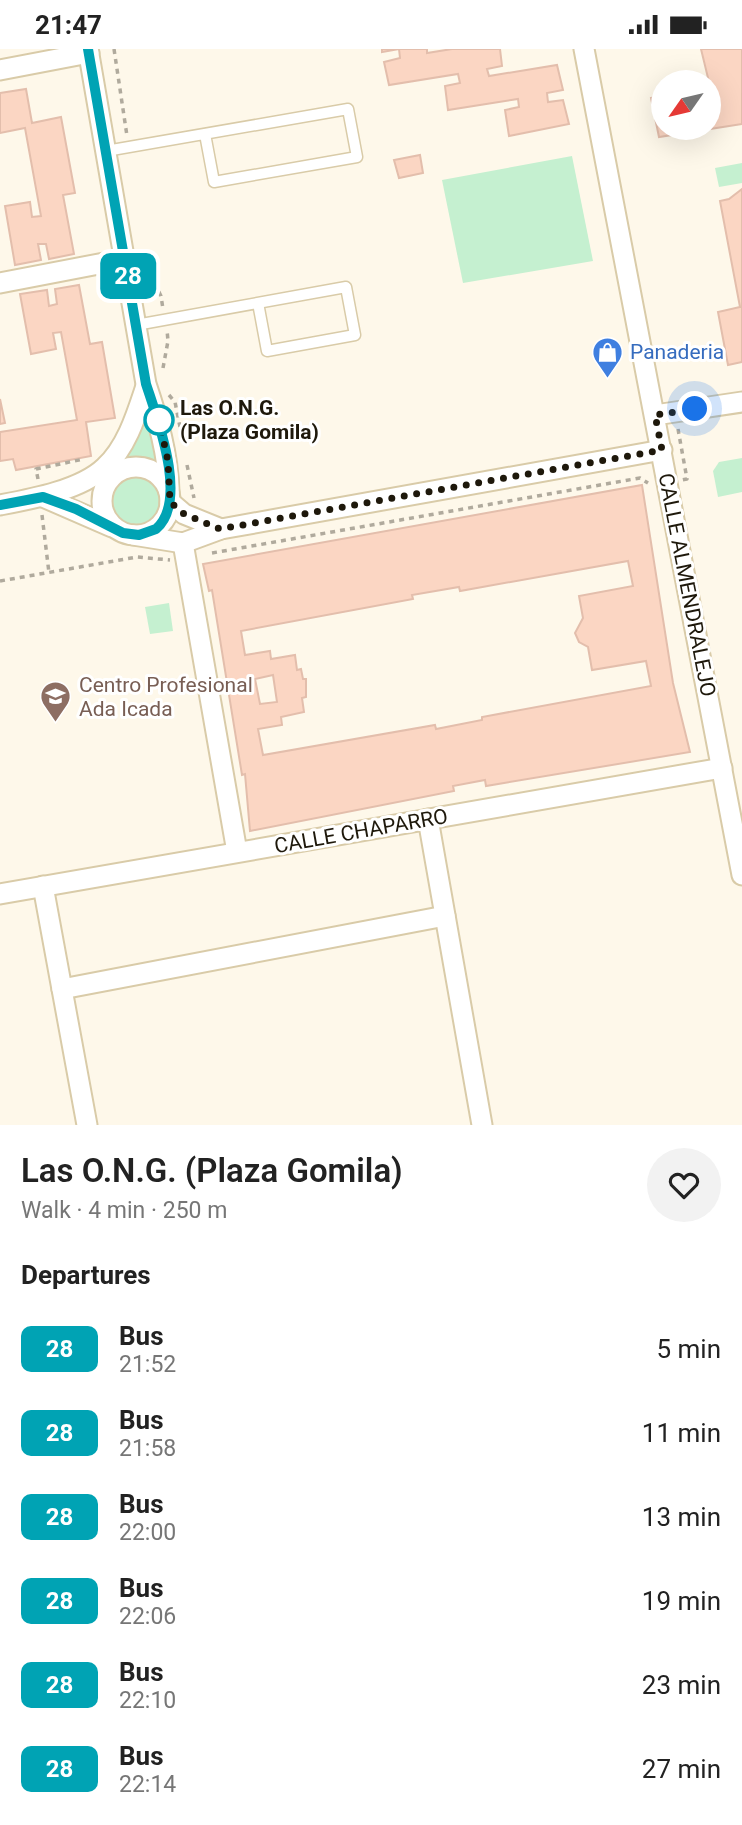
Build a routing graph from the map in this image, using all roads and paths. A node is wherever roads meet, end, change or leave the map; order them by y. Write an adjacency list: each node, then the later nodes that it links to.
1 (114, 49): 6 (path)
2 (584, 49): 18 (street, CALLE ALMENDRALEJO)
3 (88, 51): 4 (street); 7 (street)
4 (0, 70)
5 (205, 134): 5 (lane); 7 (lane)
6 (127, 138)
7 (106, 151): 8 (street)
8 (125, 259): 10 (street); 13 (street)
9 (145, 263): 12 (path)
10 (0, 283)
11 (258, 303): 11 (lane); 13 (lane)
12 (163, 305)
13 (136, 325): 16 (street)
14 (167, 335): 15 (path)
15 (162, 368)
16 (155, 385): 20 (path); 23 (street); 26 (street)
17 (742, 402): 18 (street)
18 (655, 415): 21 (street, CALLE ALMENDRALEJO)
19 (684, 421): 24 (path)
20 (180, 429)
21 (662, 450): 30 (street); 35 (street, CALLE ALMENDRALEJO)
22 (185, 456): 28 (path)
23 (108, 466): 26 (street); 27 (street); 27 (path); 31 (street)
24 (687, 479)
25 (653, 486): 32 (path)
26 (170, 497): 30 (street); 31 (street)
27 (41, 498): 29 (street); 31 (street); 33 (path)
28 (205, 503)
29 (0, 505)
30 (220, 529): 32 (street)
31 (128, 534): 32 (street)
32 (184, 550): 33 (path); 37 (street)
33 (49, 572): 34 (path)
34 (0, 581)
35 (722, 768): 36 (street, CALLE CHAPARRO); 38 (street, CALLE ALMENDRALEJO)
36 (428, 819): 37 (street, CALLE CHAPARRO); 41 (street)
37 (237, 852): 39 (street, CALLE CHAPARRO)
38 (742, 875)
39 (43, 886): 40 (street, CALLE CHAPARRO); 42 (street)
40 (0, 894)
41 (445, 916): 42 (street); 44 (street)
42 (62, 989): 43 (street)
43 (87, 1125)
44 (482, 1125)

